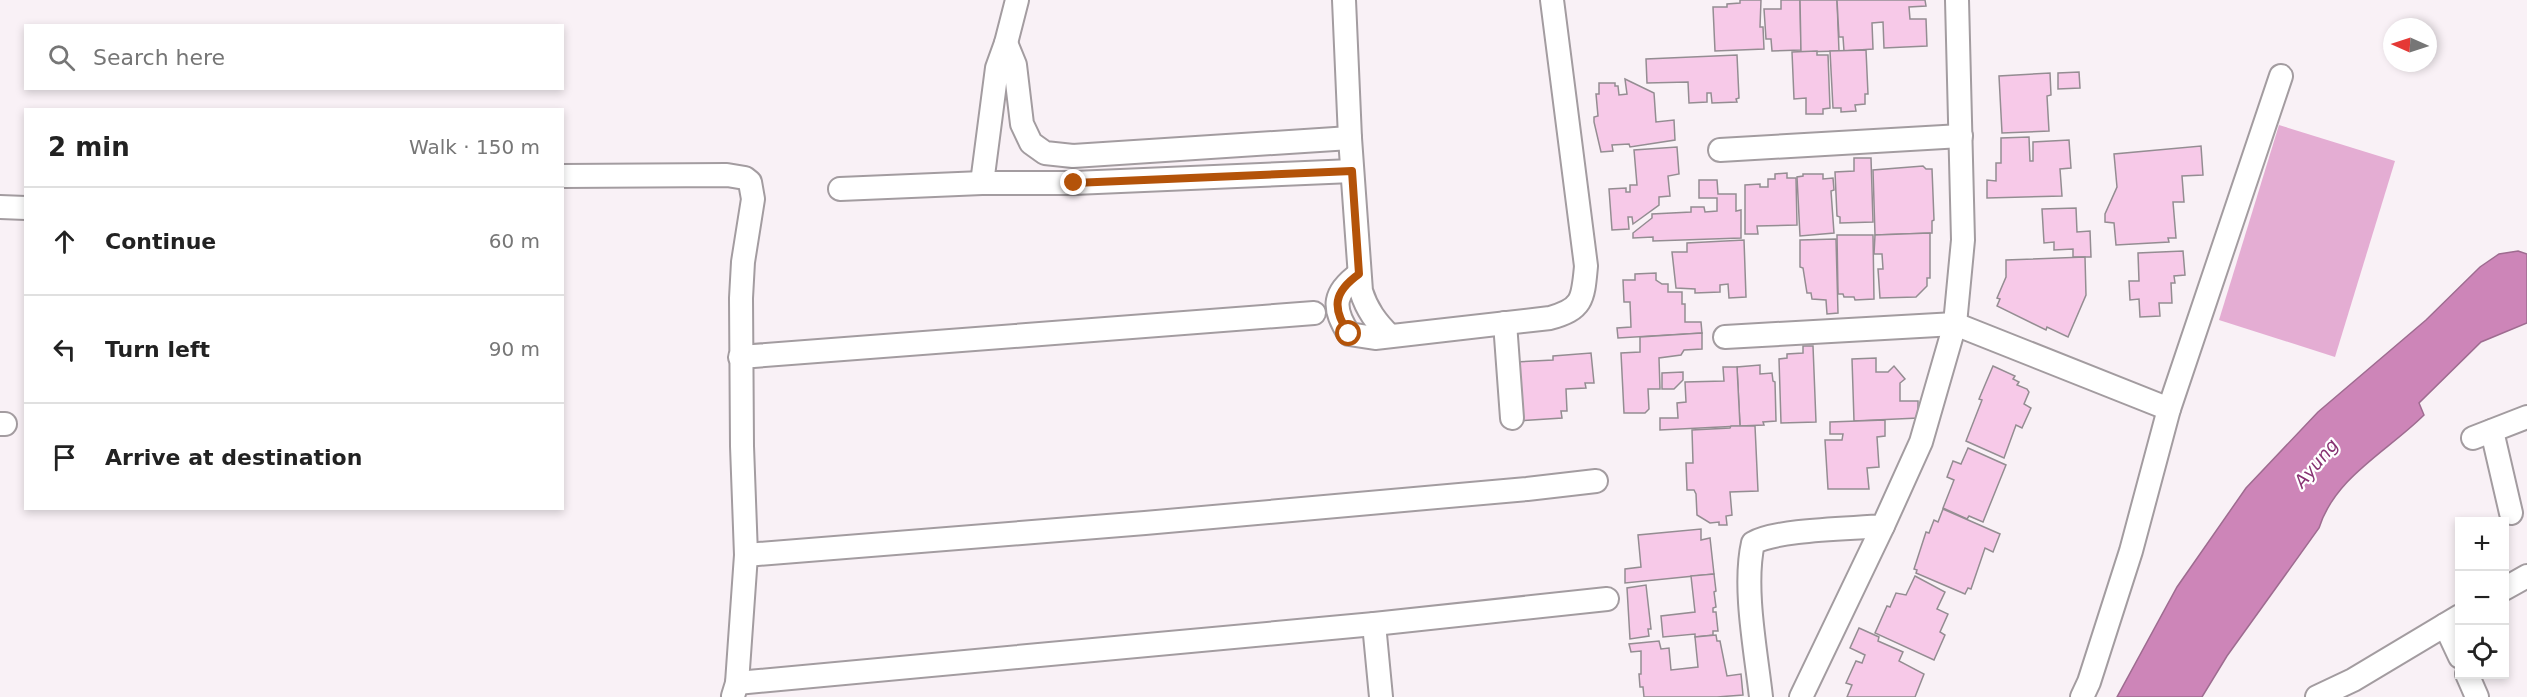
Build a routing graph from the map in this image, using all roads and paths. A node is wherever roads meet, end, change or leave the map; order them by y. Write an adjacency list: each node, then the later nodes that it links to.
1 (1017, 0): 5 (street)
2 (1344, 0): 10 (street)
3 (1552, 0): 21 (street)
4 (1957, 0): 9 (street)
5 (1006, 43): 7 (street); 8 (street)
6 (2281, 76): 25 (street)
7 (993, 89): 8 (street); 15 (street)
8 (1018, 92): 12 (street)
9 (1961, 136): 11 (street); 22 (street)
10 (1350, 138): 12 (street); 13 (street)
11 (1720, 150)
12 (1073, 156): 16 (street)
13 (1352, 171): 16 (street); 21 (street)
14 (564, 176): 24 (street)
15 (982, 183): 16 (street); 17 (street)
16 (1074, 183)
17 (840, 189)
18 (0, 207): 19 (street)
19 (24, 208)
20 (1314, 314): 24 (street)
21 (1505, 323): 27 (street)
22 (1955, 324): 23 (street); 25 (street); 30 (street)
23 (1725, 337)
24 (740, 357): 31 (street)
25 (2169, 409): 43 (street)
26 (2527, 417): 29 (street)
27 (1512, 418)
28 (1596, 481): 31 (street)
29 (2511, 513)
30 (1883, 526): 41 (street); 42 (street)
31 (746, 555): 38 (street)
32 (2527, 576): 33 (street)
33 (2509, 587)
34 (1607, 599): 36 (street)
35 (2452, 620): 39 (street)
36 (1374, 624): 38 (street); 40 (street)
37 (2469, 679): 44 (street)
38 (735, 690)
39 (2331, 694)
40 (1381, 697)
41 (1761, 697)
42 (1800, 697)
43 (2082, 697)
44 (2477, 697)

